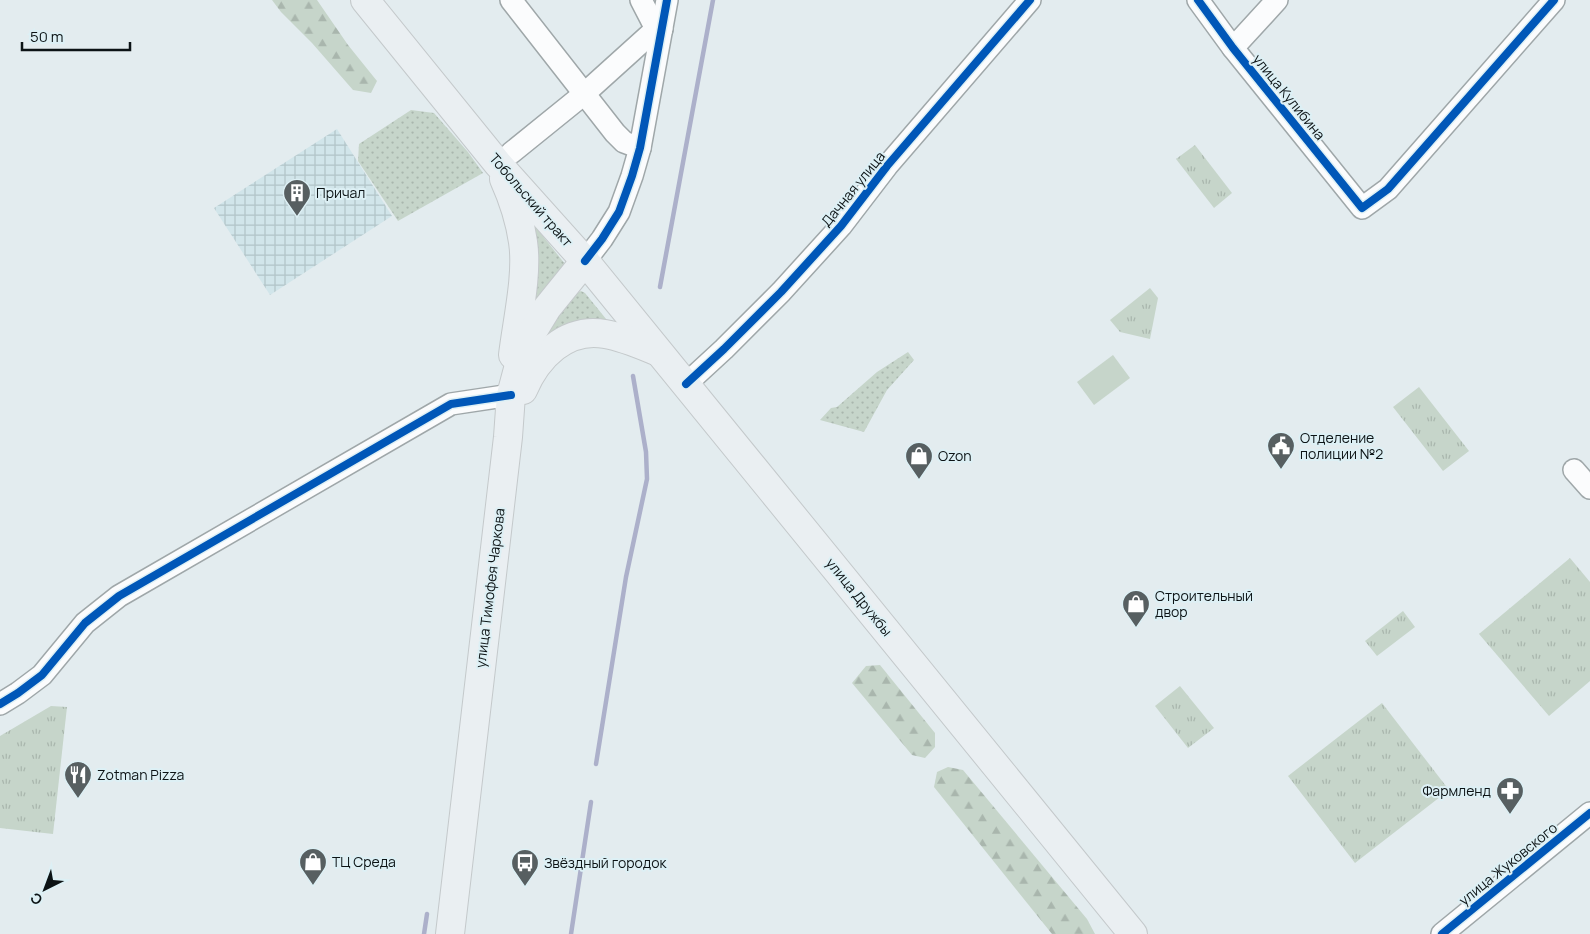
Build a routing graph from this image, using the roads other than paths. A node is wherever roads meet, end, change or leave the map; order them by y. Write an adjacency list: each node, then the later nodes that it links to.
1 (365, 0): 14 (main road, Тобольский тракт)
2 (386, 0): 14 (main road, Тобольский тракт)
3 (511, 0): 12 (street)
4 (641, 0): 10 (street)
5 (667, 0): 10 (street)
6 (1030, 0): 17 (street, Дачная улица)
7 (1198, 0): 11 (street, улица Кулибина)
8 (1277, 0): 11 (street)
9 (1554, 0): 11 (street, улица Кулибина)
10 (659, 29): 12 (street); 13 (street)
11 (1233, 48)
12 (584, 94): 13 (street); 14 (street)
13 (640, 148): 15 (street)
14 (504, 159): 15 (main road, Тобольский тракт); 18 (main road)
15 (585, 261): 16 (main road, улица Дружбы); 18 (main road, улица Тимофея Чаркова)
16 (658, 351): 17 (main road, улица Дружбы); 19 (main road)
17 (686, 384): 25 (main road, улица Дружбы)
18 (511, 395): 19 (main road, улица Тимофея Чаркова); 22 (street)
19 (508, 437): 24 (main road, улица Тимофея Чаркова)
20 (1574, 470): 21 (street)
21 (1590, 488)
22 (0, 704)
23 (1590, 813): 26 (street, улица Жуковского)
24 (450, 934)
25 (1133, 934)
26 (1442, 934)

